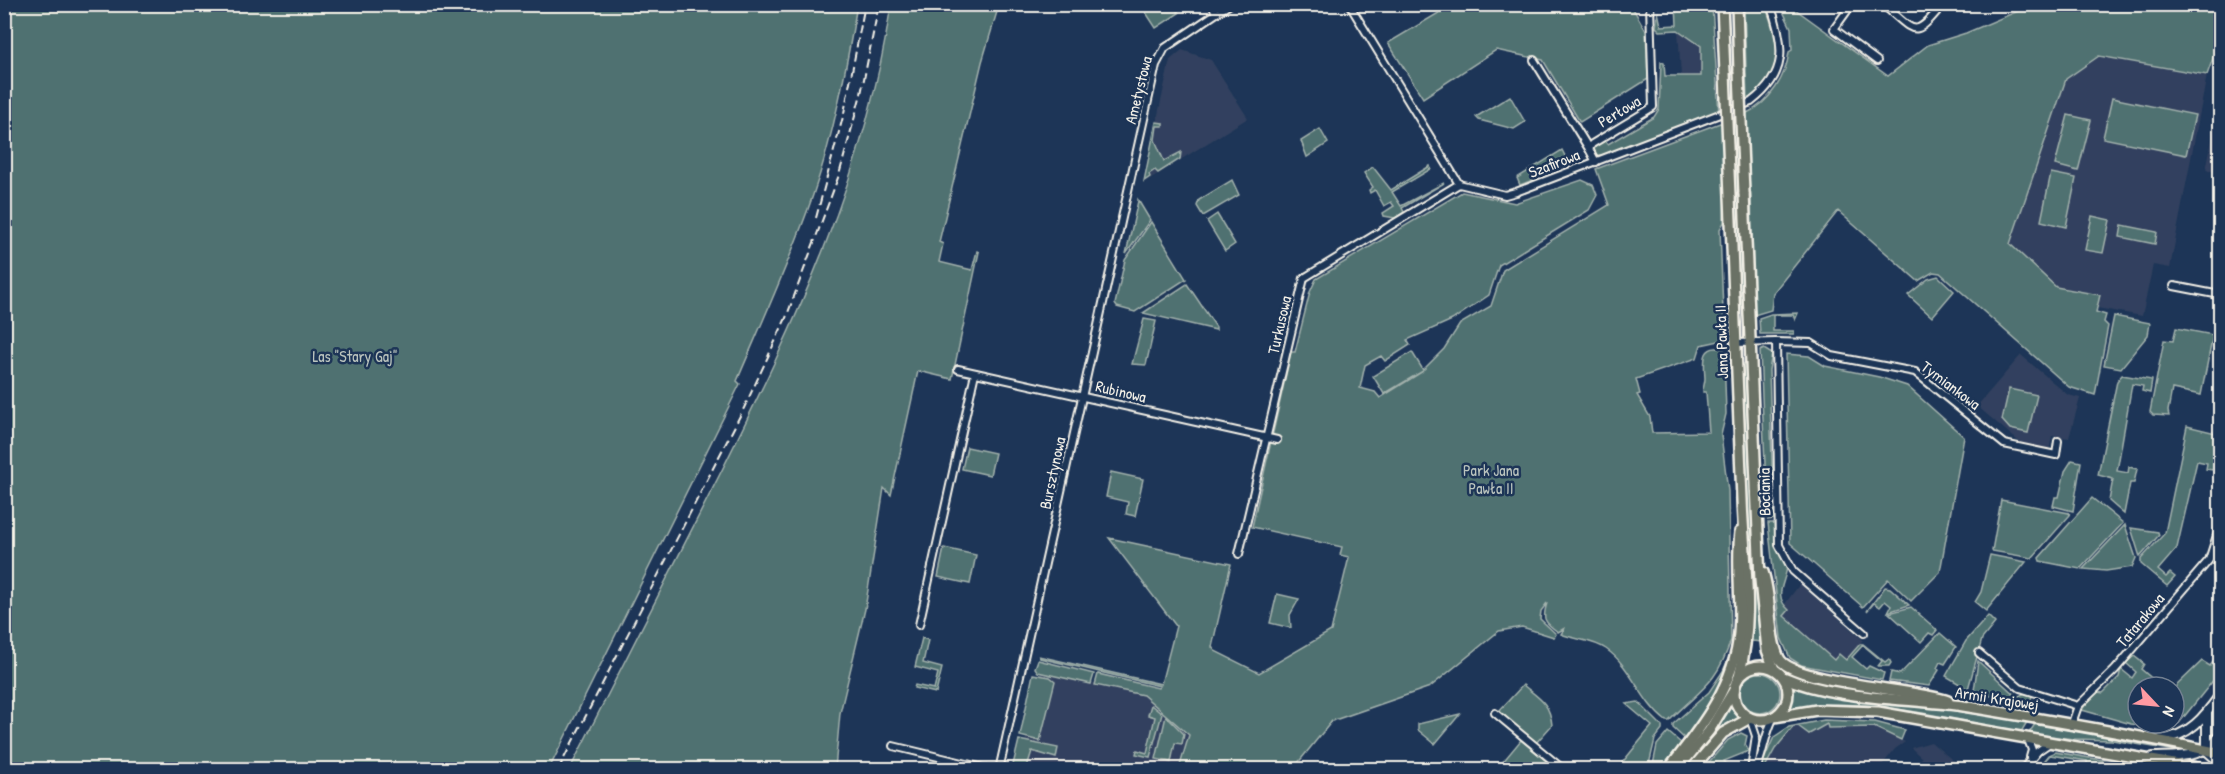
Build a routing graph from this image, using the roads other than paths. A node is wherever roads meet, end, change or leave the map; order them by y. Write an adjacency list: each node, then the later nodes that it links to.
1 (1212, 4): 11 (street)
2 (1230, 4): 11 (street, Ametystowa)
3 (1349, 4): 17 (street)
4 (1650, 4): 14 (street, Perłowa)
5 (1722, 4): 22 (main road, Jana Pawła II, bridge)
6 (1737, 4): 21 (main road, Jana Pawła II, bridge)
7 (1770, 4): 15 (street, Szafirowa)
8 (1852, 4): 13 (street)
9 (1882, 4): 10 (street)
10 (1943, 4)
11 (1216, 13): 16 (street, Ametystowa)
12 (1534, 60): 14 (street)
13 (1877, 61)
14 (1589, 149): 15 (street, Perłowa)
15 (1596, 162): 17 (street, Szafirowa)
16 (1130, 182): 25 (street, Bursztynowa)
17 (1459, 184): 26 (street, Turkusowa)
18 (2174, 286): 19 (street)
19 (2220, 295)
20 (1776, 342): 21 (street); 28 (street, Tymiankowa); 35 (street, Bociania)
21 (1750, 343): 22 (street); 33 (main road, Jana Pawła II)
22 (1736, 344): 29 (main road, Jana Pawła II)
23 (958, 369): 24 (street, Rubinowa)
24 (975, 373): 25 (street, Rubinowa); 34 (street)
25 (1082, 397): 26 (street, Rubinowa); 59 (street, Bursztynowa)
26 (1266, 438): 27 (street, Rubinowa); 32 (street, Turkusowa)
27 (1277, 440)
28 (2058, 441)
29 (1742, 509): 38 (main road, Jana Pawła II); 61 (main road)
30 (2220, 526): 31 (street, Tatarakowa)
31 (2218, 545): 43 (street, Tatarakowa)
32 (1239, 554)
33 (1758, 558): 37 (main road, Jana Pawła II); 42 (main road)
34 (919, 625)
35 (1864, 633)
36 (1979, 653): 43 (street)
37 (1774, 669): 38 (main road); 39 (main road)
38 (1739, 676): 40 (main road)
39 (1783, 677): 42 (main road, Armii Krajowej); 46 (main road)
40 (1734, 690): 47 (main road); 62 (main road)
41 (2220, 695): 45 (street)
42 (1962, 706): 48 (main road, Armii Krajowej)
43 (2078, 706): 48 (street, Tatarakowa)
44 (1495, 713): 60 (street)
45 (2207, 714): 51 (street); 54 (street)
46 (1774, 717): 47 (main road); 50 (main road, Armii Krajowej); 64 (street)
47 (1750, 718): 63 (main road); 64 (street)
48 (2071, 726): 51 (main road, Armii Krajowej)
49 (2220, 735): 54 (street)
50 (2026, 737): 52 (main road, Armii Krajowej); 57 (street)
51 (2148, 738): 54 (main road, Armii Krajowej)
52 (2052, 742): 56 (main road, Armii Krajowej); 57 (street)
53 (893, 746): 58 (street)
54 (2207, 751): 55 (main road, Armii Krajowej); 56 (street, Armii Krajowej); 67 (street)
55 (2220, 753)
56 (2148, 758): 66 (main road, Armii Krajowej)
57 (2027, 763): 65 (street)
58 (993, 770)
59 (999, 770)
60 (1564, 770)
61 (1668, 770)
62 (1677, 770)
63 (1691, 770)
64 (1754, 770)
65 (2022, 770)
66 (2208, 770)
67 (2220, 770)

